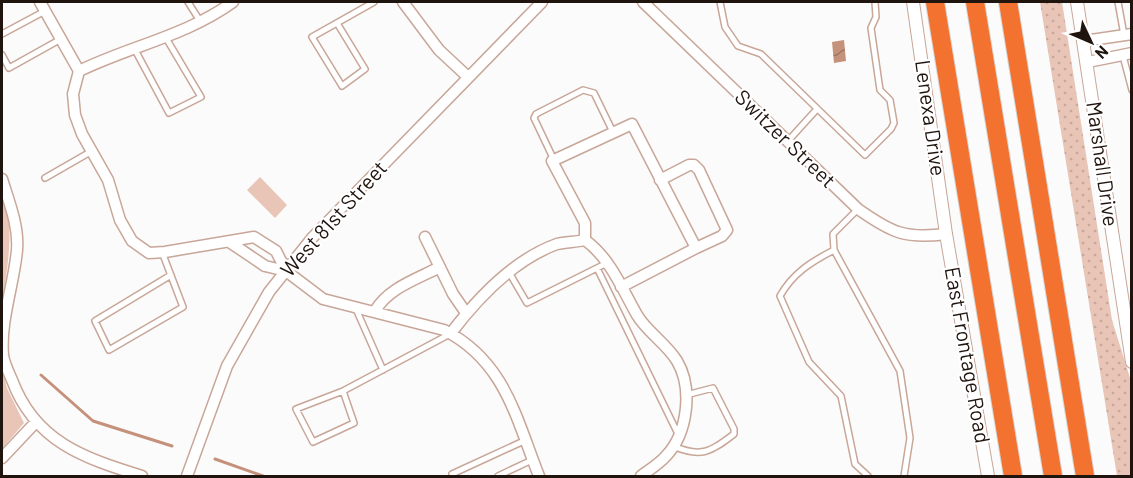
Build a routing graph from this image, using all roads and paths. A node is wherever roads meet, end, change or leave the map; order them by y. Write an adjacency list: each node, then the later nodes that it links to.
1 (188, 2): 16 (lane)
2 (233, 2): 16 (street)
3 (374, 2): 17 (lane)
4 (542, 2): 28 (street, West 81st Street)
5 (643, 2): 32 (street, Switzer Street)
6 (720, 2): 30 (lane)
7 (875, 2): 30 (lane)
8 (913, 2): 39 (street, Lenexa Drive)
9 (935, 2): 77 (highway)
10 (975, 2): 78 (highway)
11 (1008, 2): 79 (highway)
12 (1077, 2): 22 (street, Marshall Drive)
13 (1118, 2): 19 (lane)
14 (407, 3): 28 (street)
15 (42, 6): 18 (lane); 21 (street)
16 (201, 23): 20 (street)
17 (337, 23): 17 (lane)
18 (2, 34)
19 (1128, 35): 22 (street)
20 (166, 38): 23 (street); 23 (lane)
21 (61, 39): 24 (lane); 27 (street)
22 (1084, 41): 26 (street, Marshall Drive)
23 (134, 48): 27 (street)
24 (2, 55)
25 (1127, 55): 26 (street); 29 (lane)
26 (1088, 62): 53 (street, Marshall Drive)
27 (79, 71): 33 (street)
28 (468, 77): 49 (street, West 81st Street)
29 (1131, 90)
30 (817, 109): 32 (lane)
31 (613, 132): 34 (street); 34 (lane); 37 (street)
32 (788, 141): 38 (street, Switzer Street)
33 (92, 151): 35 (lane); 45 (street)
34 (554, 160): 41 (street)
35 (45, 178)
36 (2, 179): 62 (street)
37 (660, 180): 43 (street); 43 (street)
38 (858, 209): 39 (street, Switzer Street); 44 (lane)
39 (946, 234): 76 (street, East Frontage Road)
40 (425, 237): 47 (street)
41 (585, 240): 46 (street); 50 (street)
42 (231, 243): 45 (street); 49 (street); 49 (street)
43 (696, 248): 52 (street)
44 (834, 250): 74 (lane); 75 (lane)
45 (162, 252): 51 (lane)
46 (607, 263): 48 (lane); 52 (street)
47 (440, 267): 55 (street); 56 (street)
48 (597, 268): 50 (lane); 63 (lane)
49 (286, 271): 54 (street); 69 (street, West 81st Street)
50 (510, 274): 56 (street)
51 (171, 275): 51 (lane)
52 (621, 287): 61 (street)
53 (1126, 299): 58 (street, Marshall Drive)
54 (356, 309): 55 (street); 59 (lane)
55 (375, 311): 57 (street)
56 (466, 313): 57 (street)
57 (451, 333): 59 (lane); 64 (street)
58 (1131, 362)
59 (383, 370): 60 (lane)
60 (343, 391): 60 (lane)
61 (686, 395): 63 (street); 65 (lane)
62 (35, 423): 66 (street); 68 (street)
63 (679, 434): 65 (street)
64 (526, 440): 67 (street); 70 (lane)
65 (672, 446): 73 (street)
66 (2, 458)
67 (532, 460): 71 (lane); 72 (street)
68 (142, 477)
69 (187, 477)
70 (453, 477)
71 (498, 477)
72 (539, 477)
73 (641, 477)
74 (868, 477)
75 (904, 477)
76 (988, 477)
77 (1013, 477)
78 (1053, 477)
79 (1085, 477)

